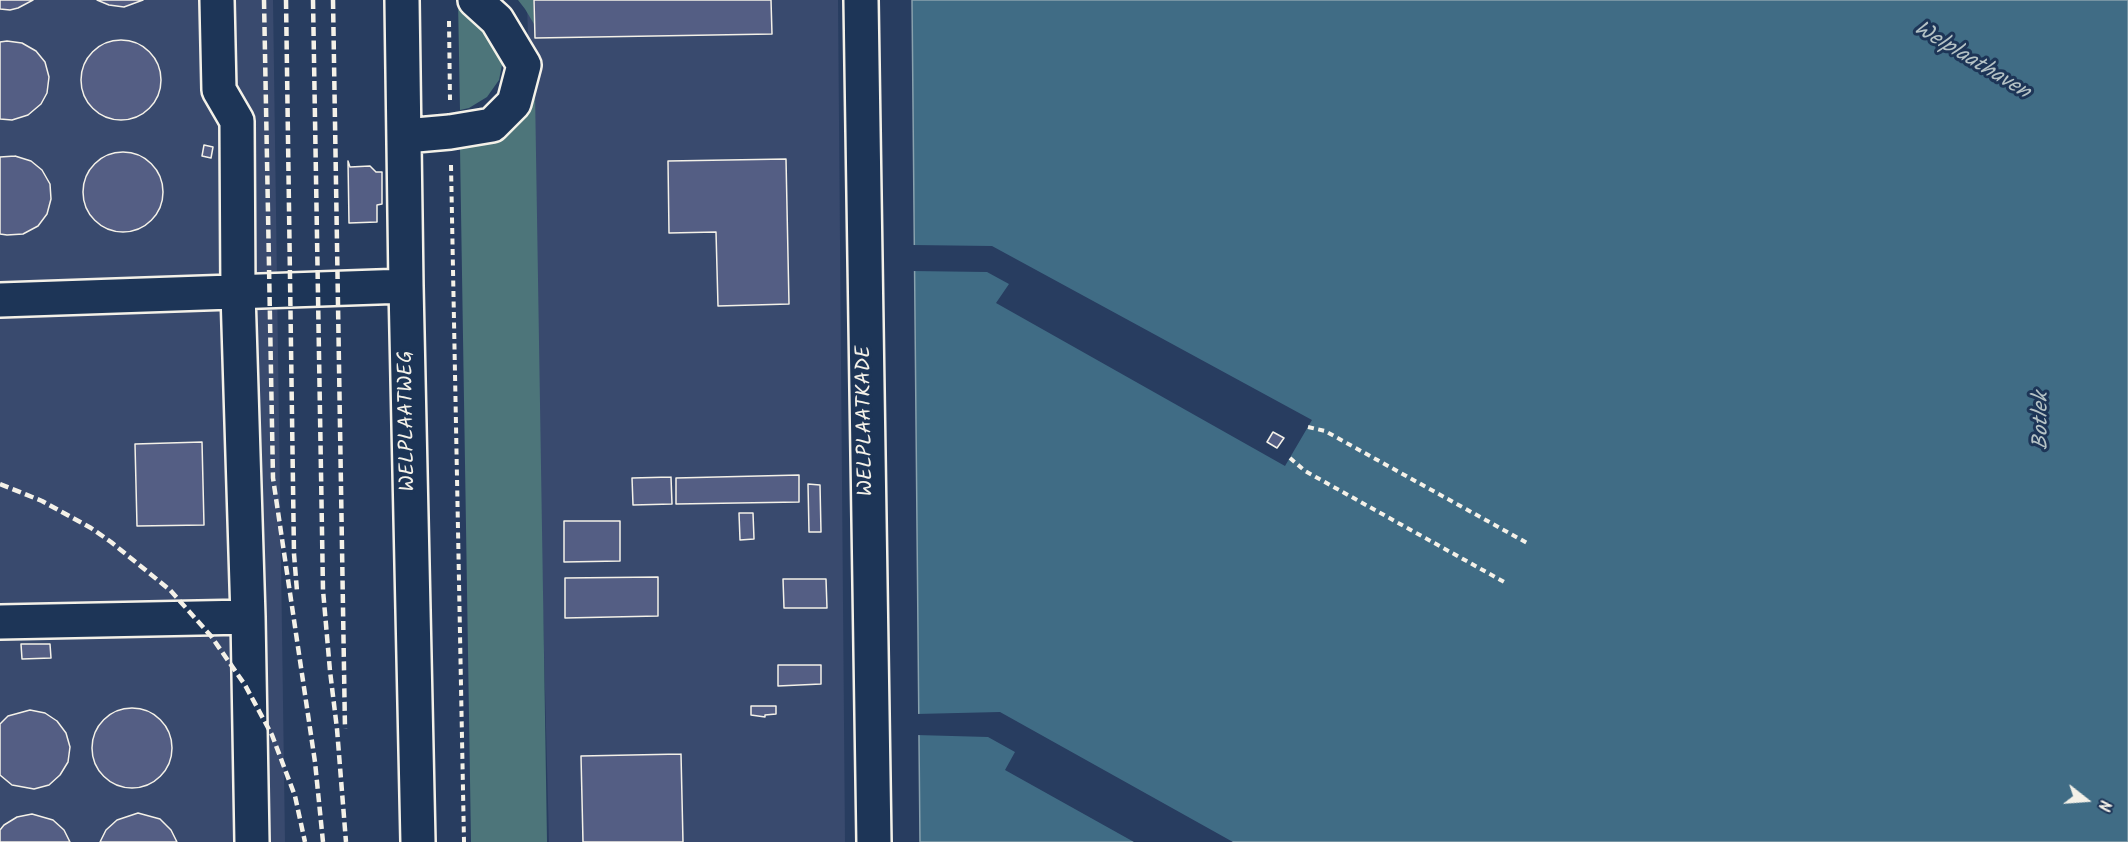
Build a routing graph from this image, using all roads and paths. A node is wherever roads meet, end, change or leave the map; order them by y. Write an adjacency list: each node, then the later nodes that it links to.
1 (217, 0): 8 (street)
2 (402, 0): 5 (street, WELPLAATWEG)
3 (476, 0): 5 (street)
4 (861, 0): 19 (street, WELPLAATKADE)
5 (405, 136): 7 (street, WELPLAATWEG)
6 (451, 211): 18 (path)
7 (406, 286): 8 (street); 17 (street, WELPLAATWEG)
8 (238, 293): 9 (street); 14 (street)
9 (0, 300)
10 (1308, 427): 12 (path)
11 (1290, 458): 13 (path)
12 (1529, 544)
13 (1506, 583)
14 (248, 617): 15 (street); 16 (street)
15 (0, 622)
16 (252, 842)
17 (418, 842)
18 (464, 842)
19 (874, 842)

